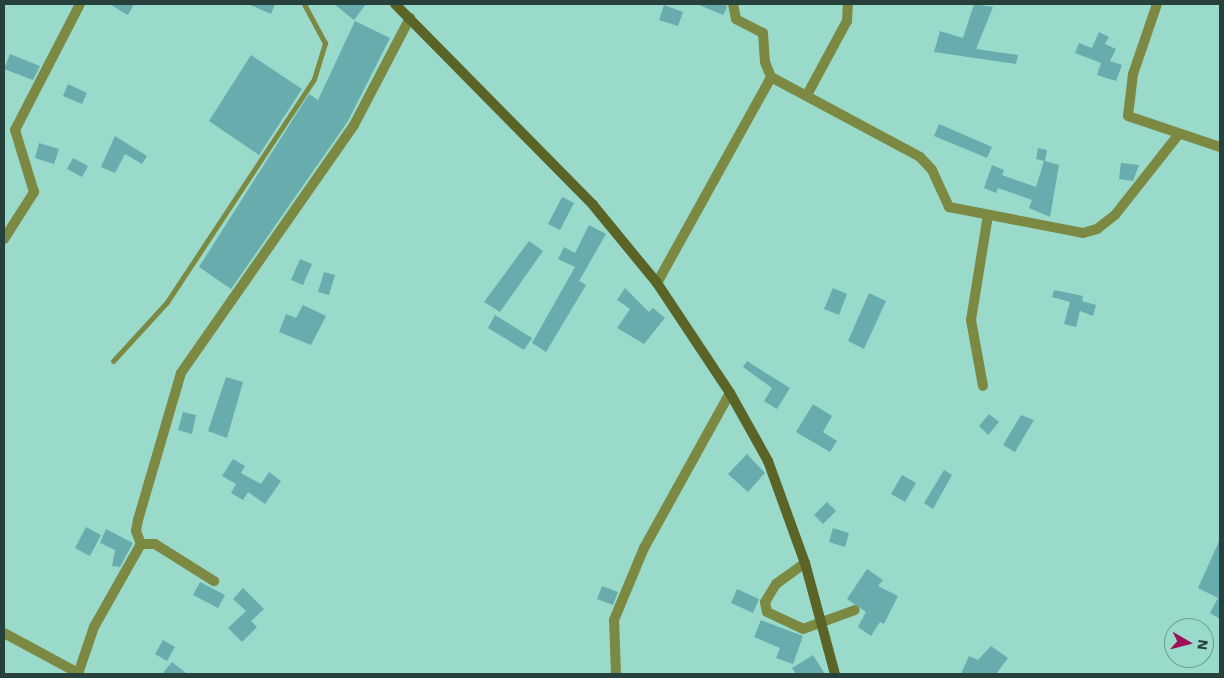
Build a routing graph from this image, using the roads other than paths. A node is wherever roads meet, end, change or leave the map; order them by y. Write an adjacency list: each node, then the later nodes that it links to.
1 (80, 4): 13 (street)
2 (304, 4): 15 (lane)
3 (395, 4): 7 (main road)
4 (732, 4): 8 (street)
5 (848, 4): 9 (street)
6 (1157, 4): 10 (street)
7 (410, 18): 14 (main road); 18 (street)
8 (771, 76): 9 (street); 14 (street)
9 (808, 93): 12 (street)
10 (1179, 134): 11 (street); 12 (street)
11 (1220, 147)
12 (988, 215): 16 (street)
13 (4, 239)
14 (657, 283): 17 (main road)
15 (113, 361)
16 (983, 386)
17 (730, 393): 19 (main road); 25 (street)
18 (141, 544): 20 (street); 24 (street)
19 (805, 563): 22 (main road); 22 (street)
20 (214, 581)
21 (855, 610): 22 (street)
22 (822, 624): 26 (main road)
23 (4, 633): 24 (street)
24 (78, 674)
25 (616, 674)
26 (835, 674)

